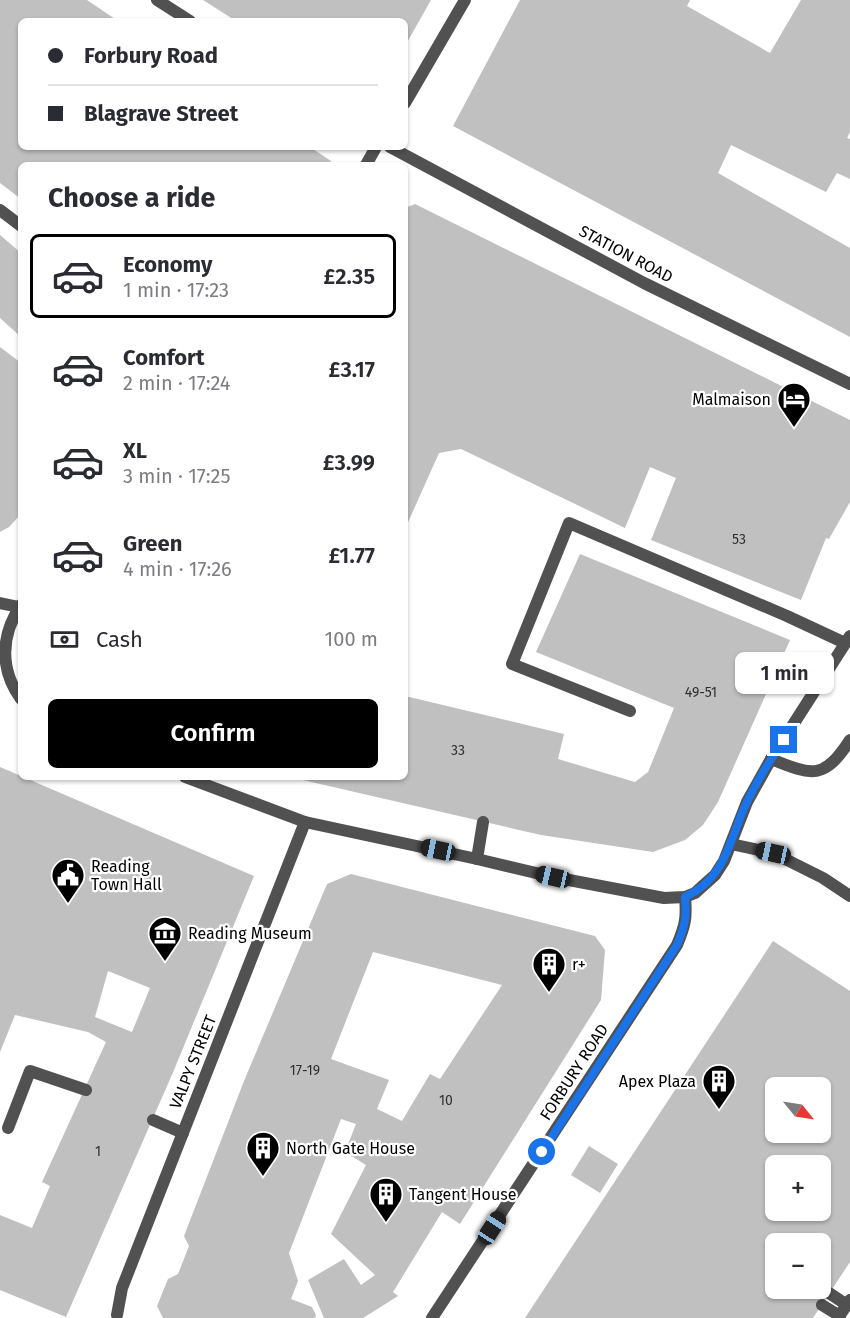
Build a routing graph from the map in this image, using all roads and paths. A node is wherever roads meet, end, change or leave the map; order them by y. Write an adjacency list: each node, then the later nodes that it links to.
1 (157, 0): 3 (street)
2 (465, 0): 4 (street)
3 (185, 18)
4 (408, 98)
5 (396, 150): 8 (street, STATION ROAD)
6 (0, 210): 7 (street)
7 (18, 224)
8 (850, 384)
9 (0, 603): 10 (street)
10 (18, 606)
11 (18, 609): 13 (street)
12 (848, 640): 14 (street); 16 (street)
13 (18, 696)
14 (630, 711)
15 (850, 740): 16 (street)
16 (771, 759): 20 (street)
17 (193, 780): 18 (street)
18 (305, 822): 21 (street); 27 (street, VALPY STREET)
19 (483, 822): 21 (street)
20 (731, 844): 22 (street); 23 (street)
21 (477, 859): 23 (street)
22 (850, 896)
23 (685, 897): 33 (street, FORBURY ROAD)
24 (86, 1090): 26 (street)
25 (153, 1120): 27 (street)
26 (8, 1128)
27 (183, 1133): 31 (street, VALPY STREET)
28 (831, 1294): 29 (street)
29 (848, 1302): 32 (street)
30 (822, 1305): 32 (street)
31 (116, 1317)
32 (839, 1317)
33 (432, 1318)

